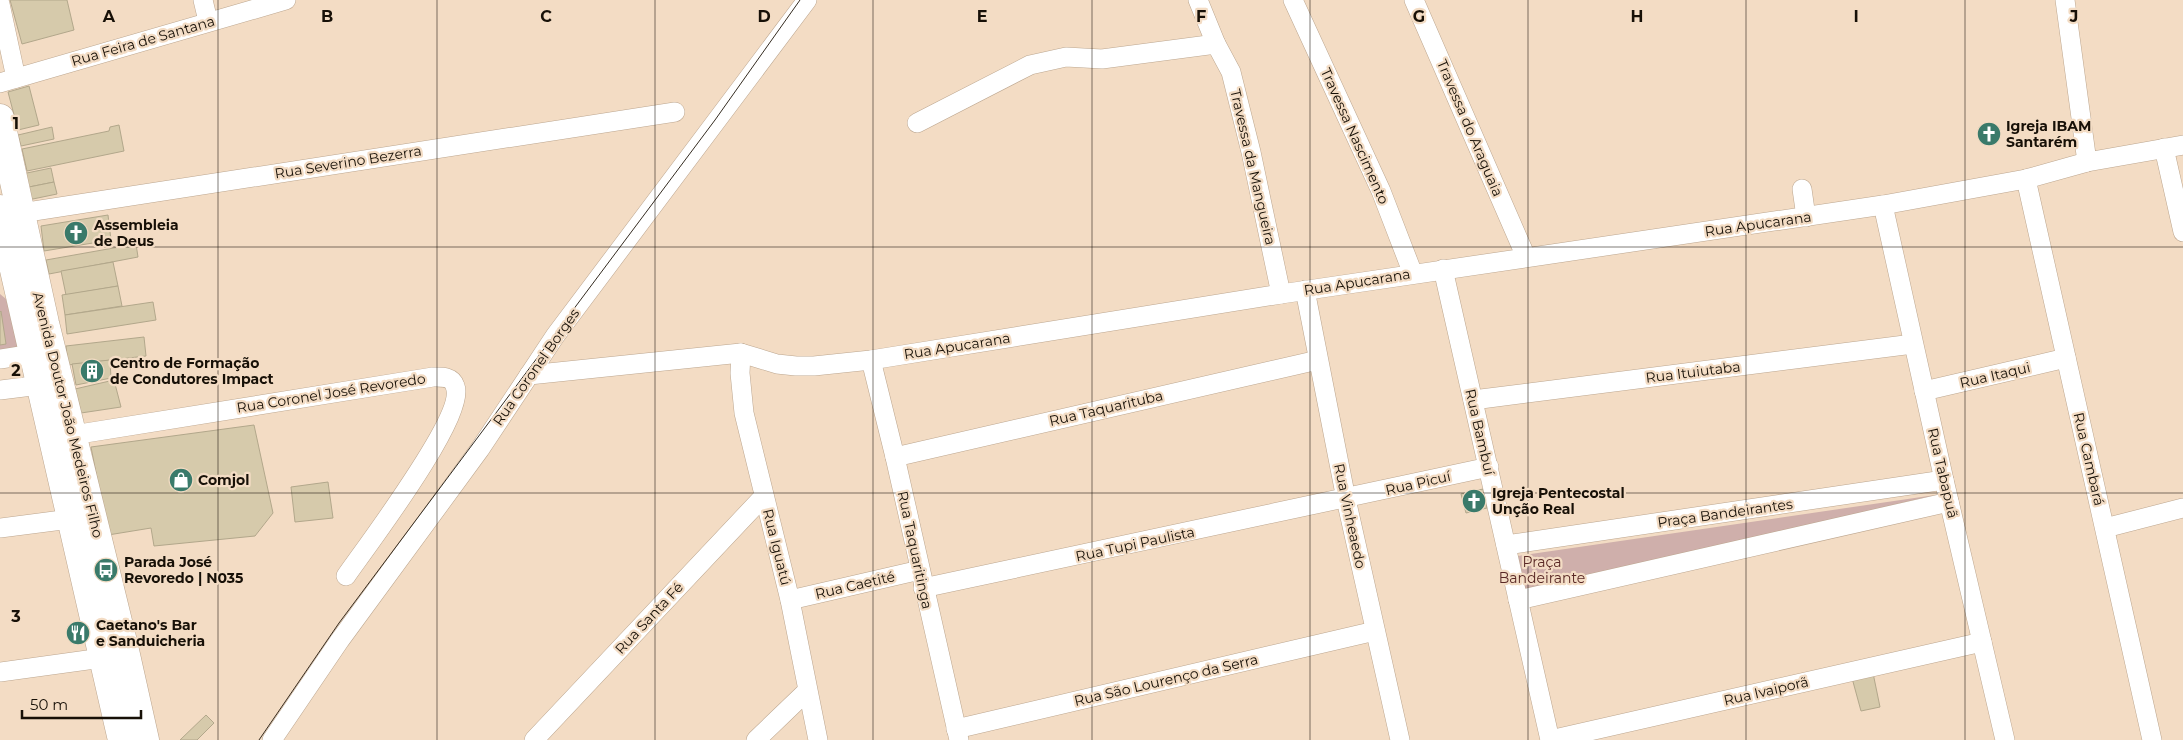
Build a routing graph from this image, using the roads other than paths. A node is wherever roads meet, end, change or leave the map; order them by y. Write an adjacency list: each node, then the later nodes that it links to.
1 (203, 0): 9 (street)
2 (286, 0): 9 (street, Rua Feira de Santana)
3 (807, 0): 36 (street, Rua Coronel Borges)
4 (1198, 0): 10 (street, Travessa da Mangueira)
5 (1293, 0): 26 (street, Travessa Nascimento)
6 (1414, 0): 24 (street, Travessa do Araguaia)
7 (2065, 0): 17 (street)
8 (0, 4): 11 (street)
9 (208, 22): 11 (street, Rua Feira de Santana)
10 (1216, 44): 14 (street); 28 (street, Travessa da Mangueira)
11 (8, 81)
12 (675, 112): 21 (street, Rua Severino Bezerra)
13 (0, 118): 21 (main road, Avenida Doutor João Medeiros Filho)
14 (917, 123)
15 (2183, 145): 16 (street, Rua Apucarana)
16 (2164, 148): 17 (street, Rua Apucarana); 23 (street)
17 (2088, 162): 18 (street, Rua Apucarana)
18 (2026, 179): 20 (street, Rua Apucarana); 33 (street, Rua Cambará)
19 (1802, 189): 22 (street)
20 (1883, 205): 22 (street, Rua Apucarana); 29 (street, Rua Tabapuã)
21 (11, 211): 31 (main road, Avenida Doutor João Medeiros Filho); 41 (main road, Avenida Doutor João Medeiros Filho)
22 (1806, 217): 24 (street, Rua Apucarana)
23 (2183, 232)
24 (1526, 257): 25 (street, Rua Apucarana)
25 (1443, 270): 26 (street, Rua Apucarana); 40 (street, Rua Bambuí)
26 (1413, 274): 27 (street, Rua Apucarana)
27 (1305, 290): 28 (street, Rua Apucarana); 35 (street, Rua Vinheaedo)
28 (1282, 294): 34 (street, Rua Apucarana)
29 (1913, 344): 39 (street, Rua Tabapuã); 40 (street, Rua Ituiutaba)
30 (741, 353): 34 (street, Rua Apucarana); 36 (street, Rua Apucarana); 45 (street, Rua Iguatú)
31 (33, 354): 32 (street); 37 (main road, Avenida Doutor João Medeiros Filho)
32 (0, 358)
33 (2066, 358): 39 (street, Rua Itaqui); 51 (street, Rua Cambará)
34 (870, 360): 42 (street, Rua Taquaritinga)
35 (1318, 360): 42 (street, Rua Taquarituba); 46 (street, Rua Vinheaedo)
36 (529, 375): 65 (street, Rua Coronel Borges)
37 (40, 385): 38 (street); 49 (main road, Avenida Doutor João Medeiros Filho)
38 (0, 390)
39 (1924, 391): 44 (street, Rua Tabapuã)
40 (1473, 400): 43 (street, Rua Bambuí)
41 (73, 435): 53 (street, Rua Coronel José Revoredo); 64 (main road, Avenida Doutor João Medeiros Filho)
42 (895, 457): 54 (street, Rua Taquaritinga)
43 (1489, 467): 46 (street, Rua Picuí); 52 (street, Rua Bambuí)
44 (1944, 480): 47 (street, Rua Tabapuã); 52 (street, Praça Bandeirantes)
45 (764, 496): 55 (street, Rua Iguatú); 66 (street, Rua Santa Fé)
46 (1346, 499): 54 (street, Rua Tupi Paulista); 57 (street, Rua Vinheaedo)
47 (1949, 502): 56 (street); 58 (street, Rua Tabapuã)
48 (2183, 508): 51 (street)
49 (70, 519): 50 (street); 59 (main road, Avenida Doutor João Medeiros Filho)
50 (0, 528)
51 (2105, 528): 72 (street, Rua Cambará)
52 (1506, 546): 56 (street, Rua Bambuí)
53 (346, 576)
54 (922, 579): 55 (street, Rua Caetité); 62 (street, Rua Taquaritinga)
55 (790, 600): 61 (street, Rua Iguatú)
56 (1518, 600): 70 (street, Rua Bambuí)
57 (1376, 631): 62 (street, Rua São Lourenço da Serra); 69 (street, Rua Vinheaedo)
58 (1982, 642): 70 (street, Rua Ivaiporã); 71 (street, Rua Tabapuã)
59 (102, 658): 60 (street); 63 (main road, Avenida Doutor João Medeiros Filho)
60 (0, 672)
61 (807, 691): 67 (street); 68 (street, Rua Iguatú)
62 (957, 734)
63 (122, 740)
64 (144, 740)
65 (272, 740)
66 (534, 740)
67 (756, 740)
68 (818, 740)
69 (1400, 740)
70 (1550, 740)
71 (2005, 740)
72 (2152, 740)

